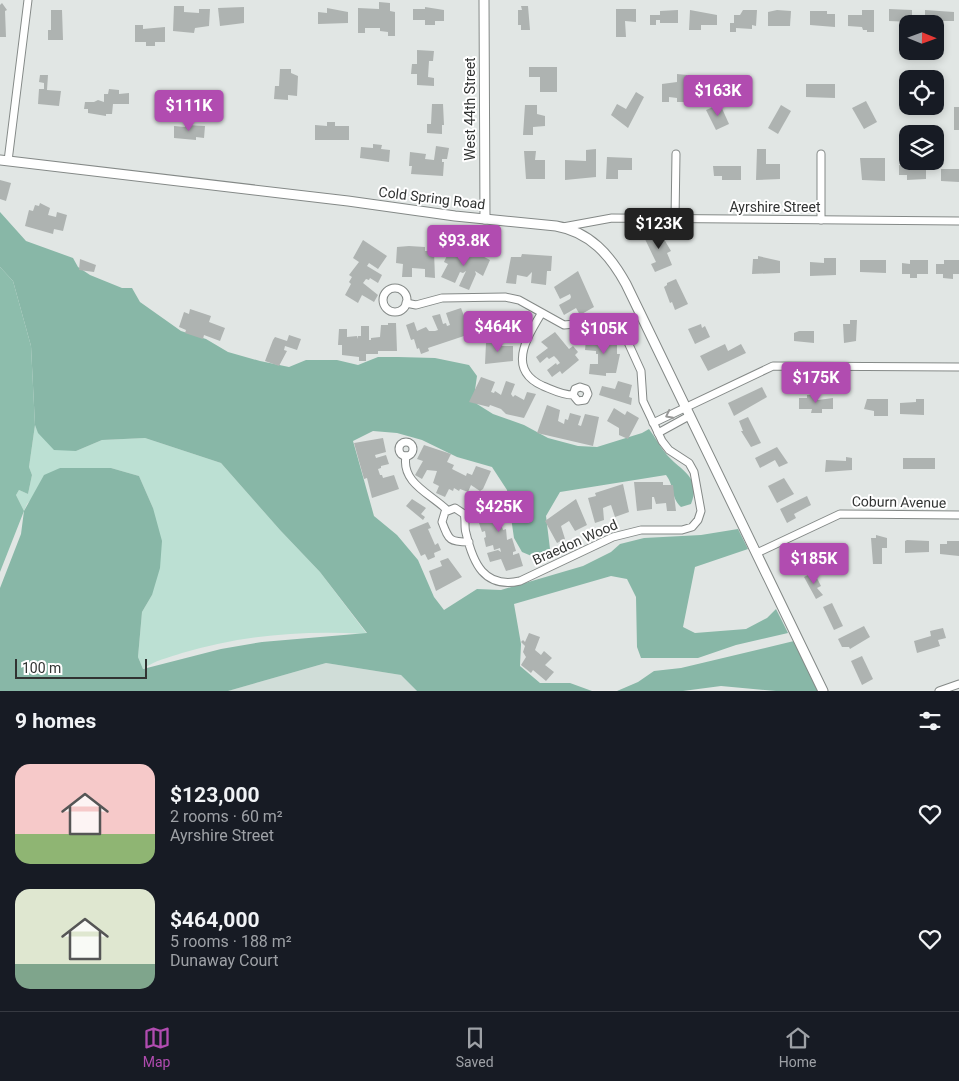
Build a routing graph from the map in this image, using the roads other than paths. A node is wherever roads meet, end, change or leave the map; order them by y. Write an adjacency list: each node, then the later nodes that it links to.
1 (28, 0): 5 (street)
2 (484, 0): 6 (street, West 44th Street)
3 (676, 154): 7 (street)
4 (821, 154): 8 (street)
5 (4, 161): 6 (street, Cold Spring Road)
6 (485, 219): 10 (street, Cold Spring Road)
7 (675, 219): 8 (street, Ayrshire Street); 10 (street, Ayrshire Street)
8 (822, 220): 9 (street, Ayrshire Street)
9 (959, 221)
10 (562, 227): 15 (street, Cold Spring Road)
11 (406, 303): 12 (street, Braedon Wood)
12 (541, 314): 14 (street); 17 (street, Braedon Wood)
13 (959, 367): 15 (street)
14 (573, 395)
15 (685, 406): 16 (street, Cold Spring Road); 17 (street, one-way to 17)
16 (689, 416): 18 (street); 23 (street, Cold Spring Road)
17 (653, 423): 18 (street, Braedon Wood)
18 (658, 433): 22 (street, Braedon Wood)
19 (406, 456): 20 (street)
20 (447, 510): 22 (street); 22 (street)
21 (959, 515): 23 (street, Coburn Avenue)
22 (469, 542)
23 (757, 553): 25 (street, Cold Spring Road)
24 (959, 684): 26 (street)
25 (824, 691)
26 (939, 691)

